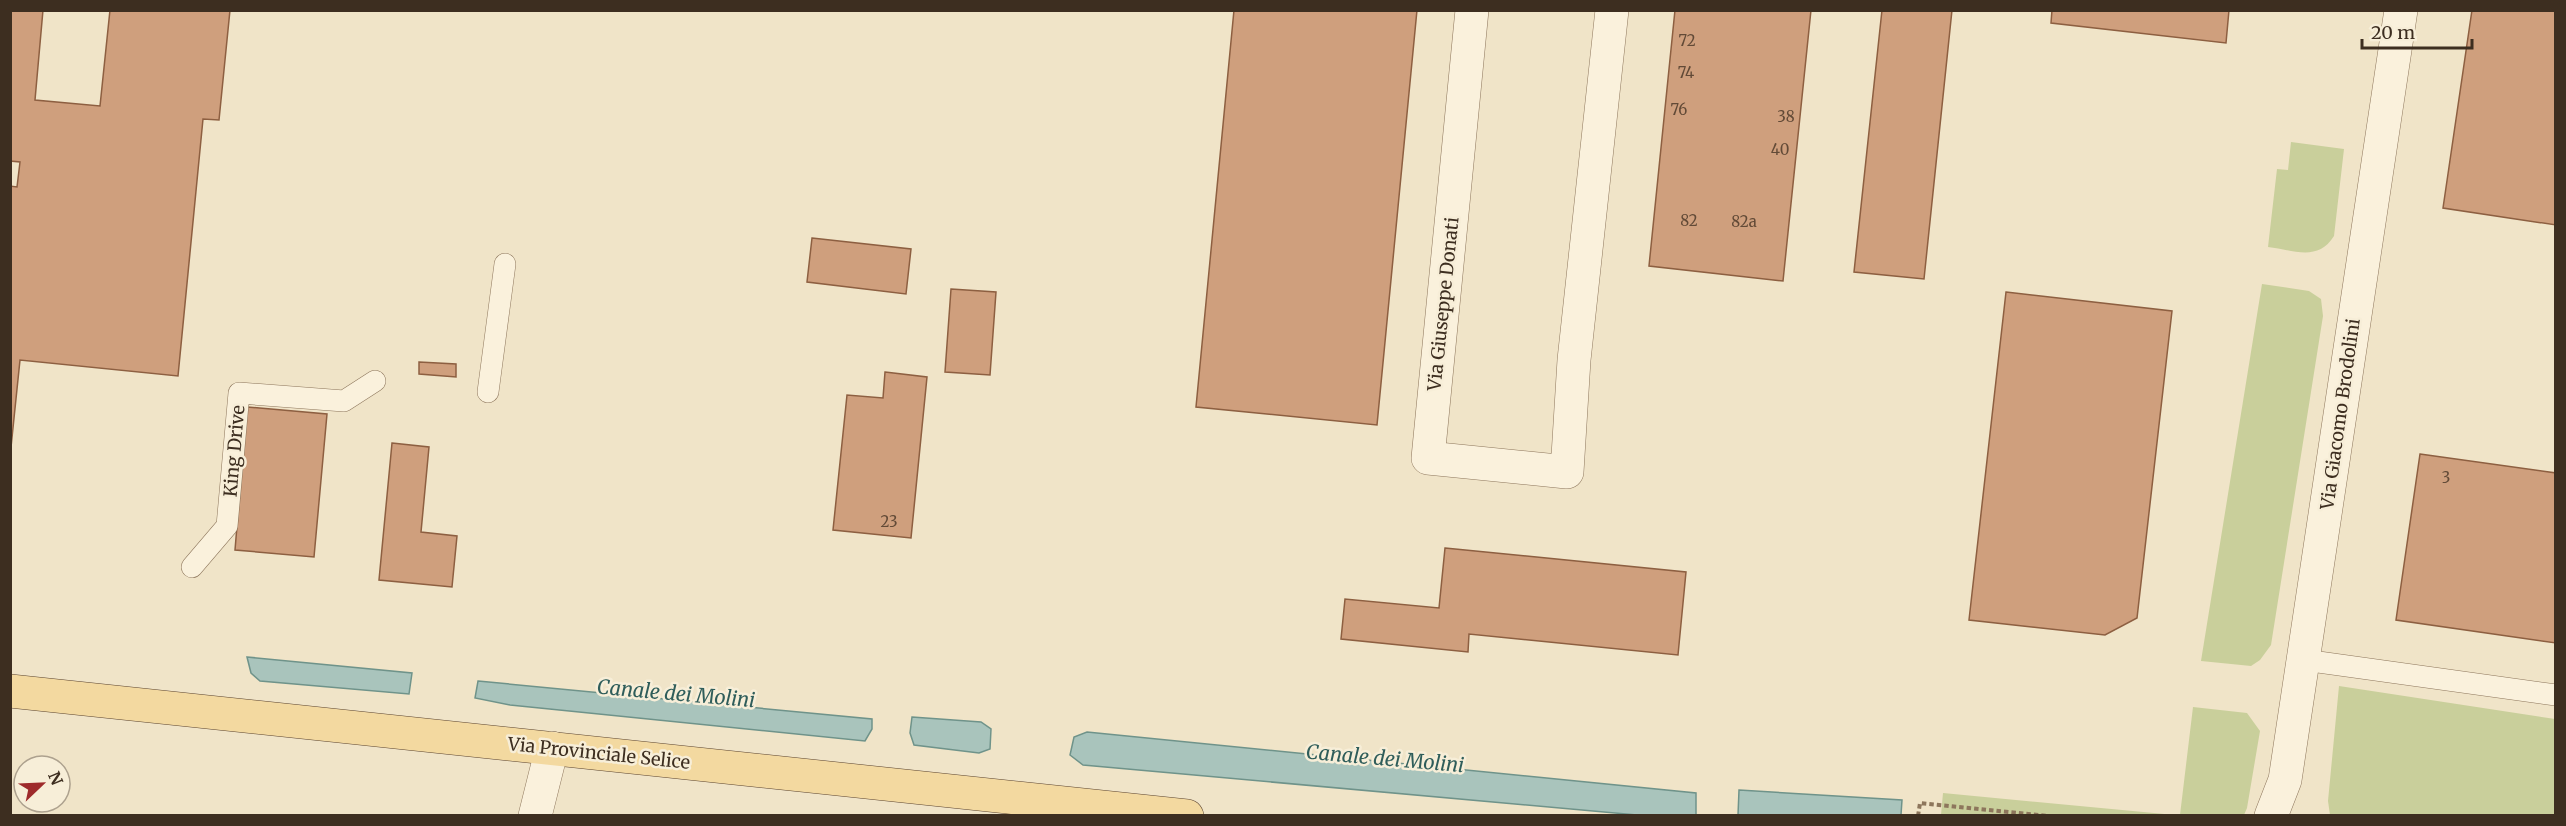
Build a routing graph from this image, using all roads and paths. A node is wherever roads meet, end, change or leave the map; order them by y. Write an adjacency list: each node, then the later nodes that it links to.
1 (1472, 10): 2 (street, Via Giuseppe Donati)
2 (1612, 10)
3 (2401, 10): 8 (street, Via Giacomo Brodolini)
4 (505, 264): 6 (lane)
5 (375, 381): 7 (lane, King Drive)
6 (488, 392)
7 (192, 567)
8 (2304, 660): 10 (lane); 12 (street, Via Giacomo Brodolini)
9 (13, 694): 11 (main road, Via Provinciale Selice)
10 (2556, 695)
11 (552, 748): 13 (street); 14 (main road, Via Provinciale Selice)
12 (2285, 780): 17 (street, Via Giacomo Brodolini); 18 (street)
13 (535, 816)
14 (1188, 816)
15 (1918, 816): 16 (path)
16 (2049, 816)
17 (2271, 816)
18 (2292, 816)

